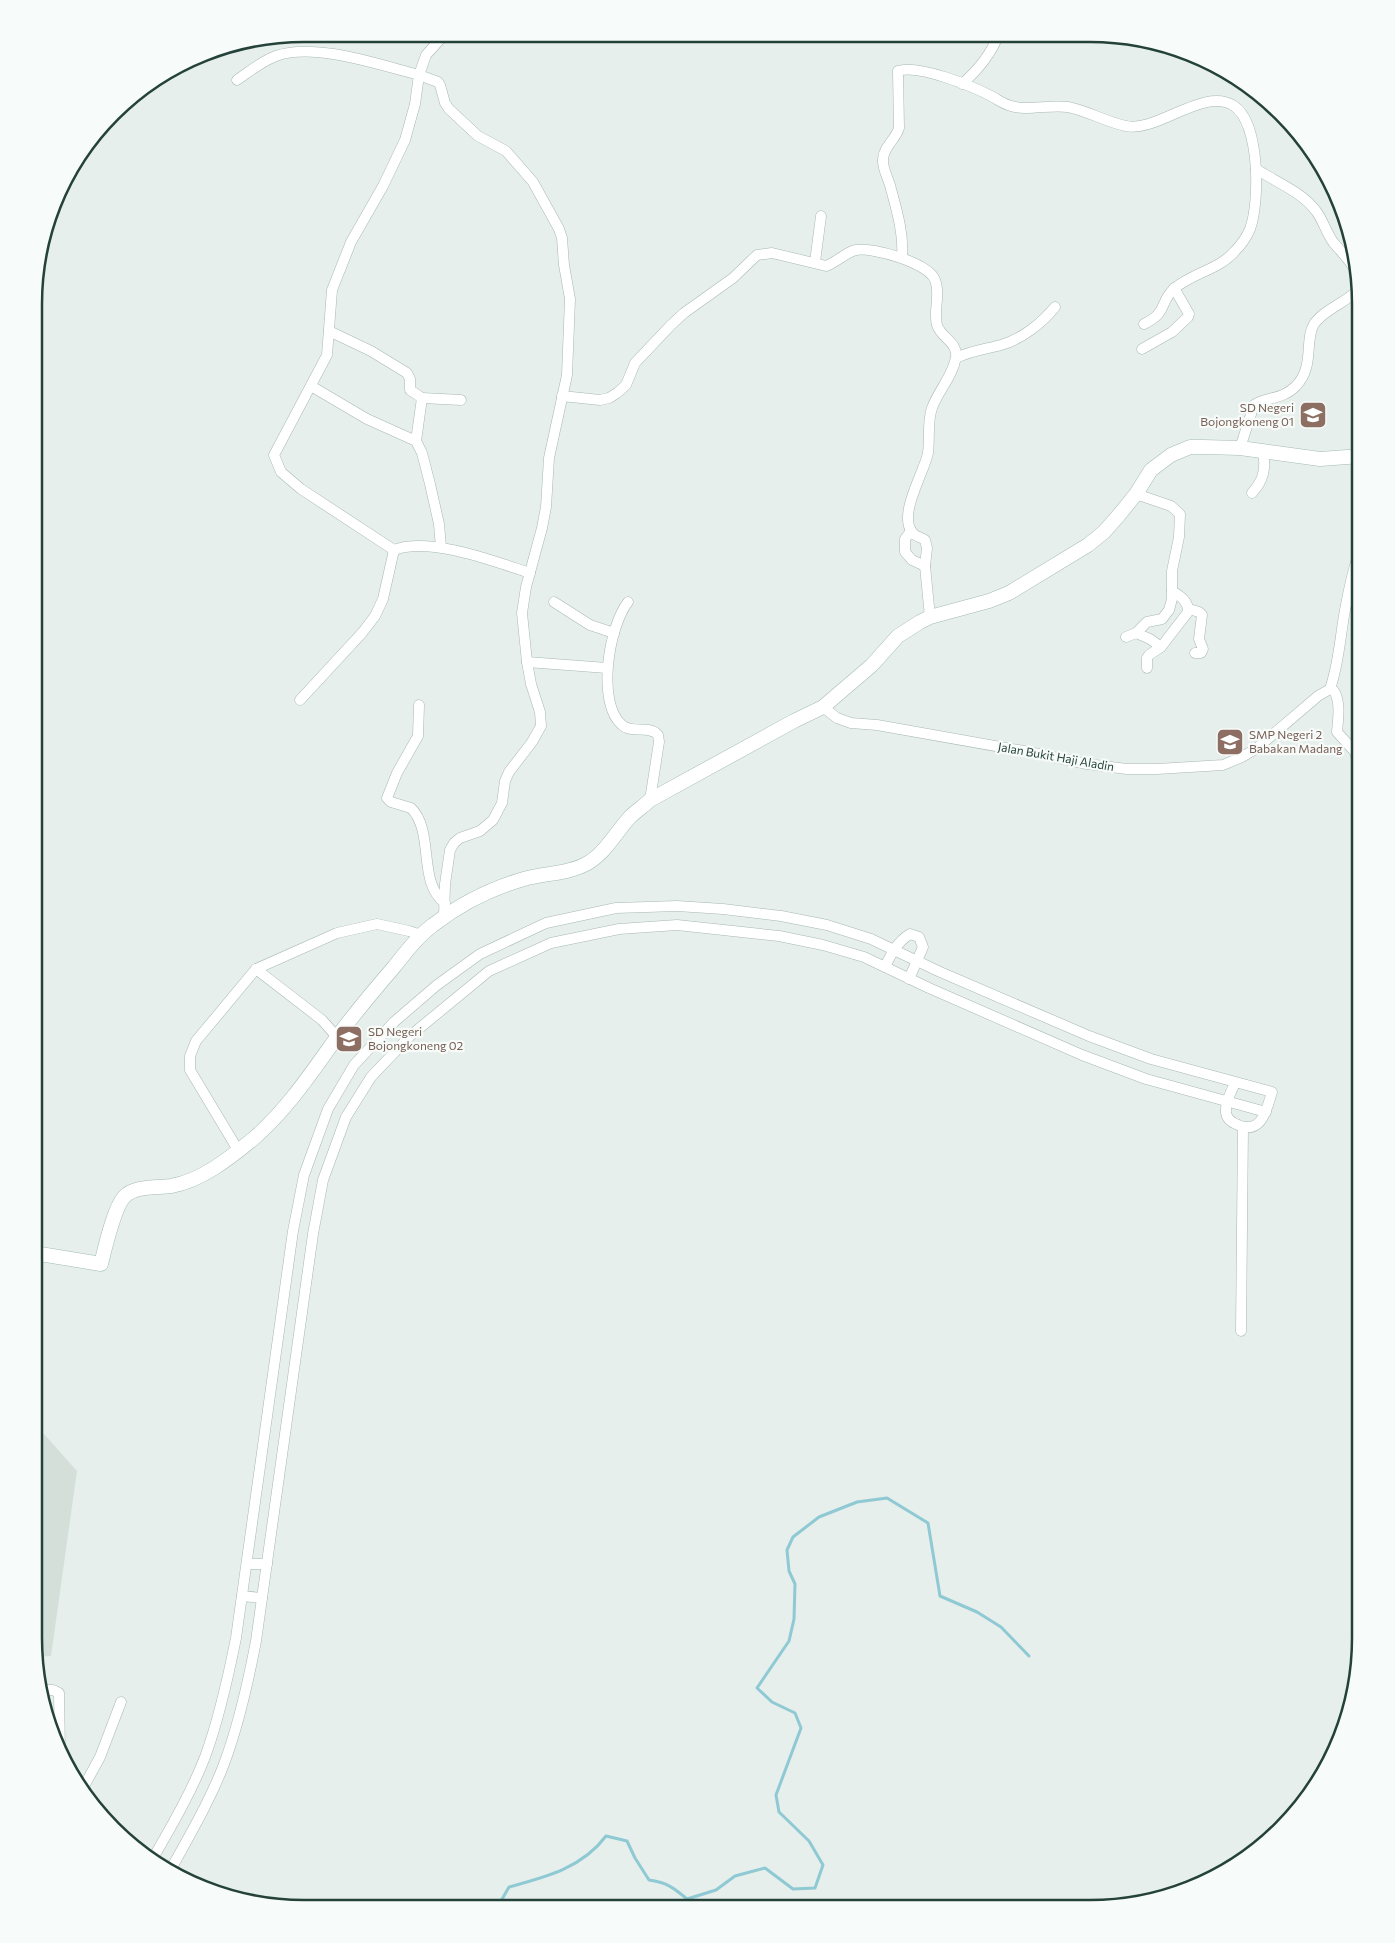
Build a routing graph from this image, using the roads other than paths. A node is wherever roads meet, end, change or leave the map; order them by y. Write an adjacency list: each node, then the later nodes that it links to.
1 (437, 42): 3 (street)
2 (996, 42): 5 (street)
3 (419, 75): 4 (street); 15 (street); 19 (street)
4 (237, 80)
5 (962, 84): 6 (street); 8 (street)
6 (1256, 169): 9 (street); 11 (street)
7 (821, 216): 10 (street)
8 (902, 258): 10 (street); 17 (street)
9 (1348, 259)
10 (815, 262): 19 (street)
11 (1174, 288): 14 (street); 16 (street)
12 (1352, 297): 23 (street)
13 (1055, 307): 17 (street)
14 (1144, 324)
15 (329, 331): 18 (street); 20 (street)
16 (1142, 349)
17 (956, 358): 28 (street)
18 (311, 386): 22 (street); 30 (street)
19 (562, 396): 32 (street)
20 (422, 398): 21 (street); 22 (street)
21 (461, 400)
22 (416, 441): 29 (street)
23 (1240, 448): 24 (street); 27 (street)
24 (1263, 450): 25 (street); 26 (street)
25 (1352, 457)
26 (1252, 493)
27 (1136, 494): 34 (street); 38 (street)
28 (911, 531): 31 (street); 31 (street)
29 (441, 547): 30 (street); 32 (street)
30 (394, 550): 46 (street)
31 (925, 566): 38 (street)
32 (530, 574): 42 (street)
33 (1352, 581): 45 (street)
34 (1172, 591): 37 (street); 40 (street)
35 (554, 602): 39 (street)
36 (628, 602): 39 (street)
37 (1188, 609): 40 (street); 41 (street)
38 (930, 617): 48 (street)
39 (614, 633): 43 (street)
40 (1161, 647): 44 (street)
41 (1195, 653)
42 (527, 662): 43 (street); 51 (street)
43 (607, 668): 50 (street)
44 (1148, 668)
45 (1330, 690): 48 (street, Jalan Bukit Haji Aladin); 49 (street)
46 (300, 700)
47 (419, 704): 51 (street)
48 (823, 707): 50 (street)
49 (1352, 749)
50 (650, 800): 51 (street)
51 (445, 910): 52 (street)
52 (421, 935): 56 (street); 58 (street)
53 (893, 950): 54 (street); 54 (street); 55 (street); 66 (street)
54 (918, 962): 57 (street); 59 (street)
55 (885, 967): 57 (street); 67 (street)
56 (256, 969): 58 (street); 63 (street)
57 (909, 979): 60 (street)
58 (337, 1037): 63 (street)
59 (1234, 1083): 60 (street); 61 (street)
60 (1228, 1102): 61 (street); 62 (street)
61 (1266, 1112): 62 (street)
62 (1243, 1127): 65 (street)
63 (238, 1150): 64 (street)
64 (42, 1255)
65 (1242, 1331)
66 (247, 1564): 67 (street); 68 (street)
67 (267, 1564): 69 (street)
68 (242, 1596): 69 (street); 74 (street)
69 (262, 1598): 75 (street)
70 (48, 1690): 72 (street)
71 (121, 1702): 73 (street)
72 (60, 1733)
73 (86, 1783)
74 (156, 1854)
75 (173, 1865)

